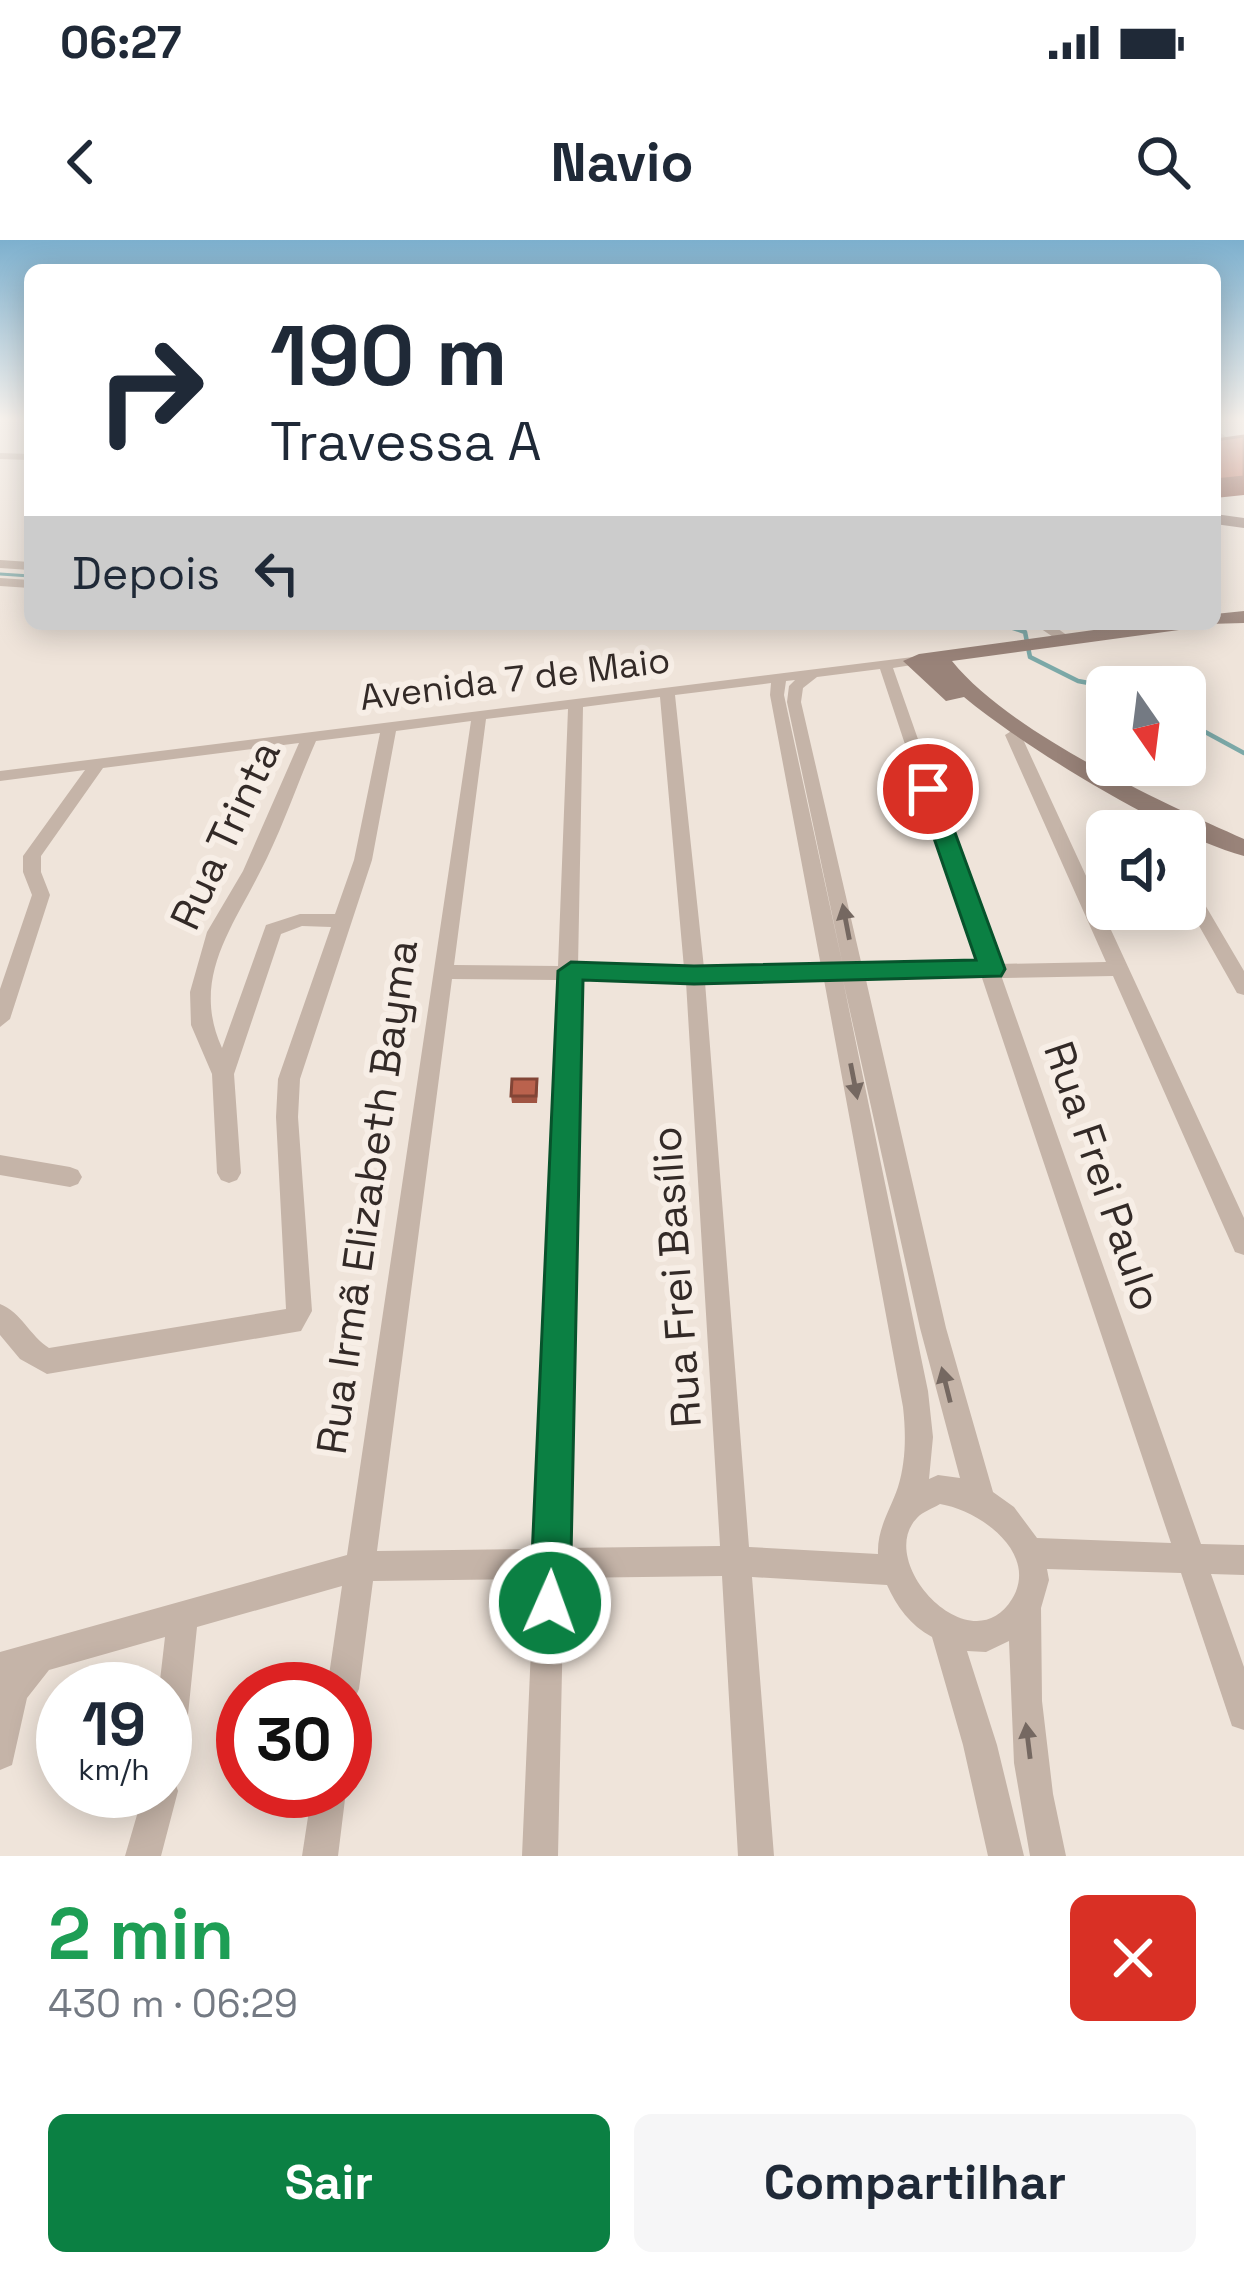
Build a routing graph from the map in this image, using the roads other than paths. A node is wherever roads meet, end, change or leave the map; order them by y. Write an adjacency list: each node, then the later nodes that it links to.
1 (1116, 630): 2 (street, Avenida 7 de Maio)
2 (1053, 636): 3 (street, Avenida 7 de Maio)
3 (938, 657): 4 (street, Avenida 7 de Maio); 17 (street)
4 (914, 661): 5 (street, Avenida 7 de Maio); 12 (street)
5 (885, 664): 6 (street, Avenida 7 de Maio); 24 (street, Rua Frei Paulo)
6 (818, 673): 7 (street, Avenida 7 de Maio); 28 (street, one-way to 6)
7 (779, 678): 8 (street, Avenida 7 de Maio); 28 (street)
8 (667, 694): 9 (street, Avenida 7 de Maio); 29 (street, Rua Frei Basílio)
9 (577, 705): 10 (street, Avenida 7 de Maio); 26 (street)
10 (479, 717): 11 (street, Avenida 7 de Maio); 27 (street, Rua Irmã Elizabeth Bayma)
11 (389, 728): 13 (street, Avenida 7 de Maio); 22 (street)
12 (1012, 735): 16 (street); 25 (street)
13 (309, 738): 14 (street, Avenida 7 de Maio); 32 (street, Rua Trinta)
14 (98, 763): 15 (street, Avenida 7 de Maio); 31 (street)
15 (0, 776)
16 (1141, 810)
17 (1146, 810)
18 (1206, 838): 20 (street)
19 (1206, 844): 21 (street)
20 (1244, 848)
21 (1244, 861)
22 (342, 921): 32 (street); 37 (street)
23 (1206, 922): 30 (street)
24 (992, 969): 25 (street); 28 (street); 41 (street, Rua Frei Paulo)
25 (1117, 969): 36 (street)
26 (571, 971): 27 (street); 29 (street); 43 (street)
27 (444, 972): 45 (street, Rua Irmã Elizabeth Bayma)
28 (844, 972): 29 (street); 38 (street, one-way to 28); 39 (street, one-way to 39)
29 (694, 975): 44 (street, Rua Frei Basílio)
30 (1244, 988)
31 (0, 1019)
32 (223, 1074): 34 (street, Rua Trinta)
33 (0, 1166): 35 (street)
34 (229, 1173)
35 (70, 1177)
36 (1244, 1244)
37 (0, 1316)
38 (980, 1497): 39 (street); 40 (street)
39 (904, 1509): 46 (street)
40 (1028, 1553): 41 (street); 47 (street)
41 (1193, 1558): 42 (street); 53 (street, Rua Frei Paulo)
42 (1244, 1559)
43 (551, 1560): 44 (street); 45 (street); 59 (street)
44 (735, 1561): 46 (street); 60 (street, Rua Frei Basílio)
45 (360, 1566): 48 (street); 51 (street, Rua Irmã Elizabeth Bayma)
46 (895, 1570): 49 (street)
47 (1027, 1603): 49 (street); 62 (street, one-way to 47)
48 (183, 1618): 50 (street); 52 (street)
49 (945, 1630): 61 (street)
50 (178, 1662)
51 (347, 1662)
52 (4, 1689): 54 (street)
53 (1244, 1714)
54 (0, 1754)
55 (154, 1818): 57 (street)
56 (325, 1818): 58 (street)
57 (143, 1856)
58 (320, 1856)
59 (540, 1856)
60 (756, 1856)
61 (1006, 1856)
62 (1048, 1856)

